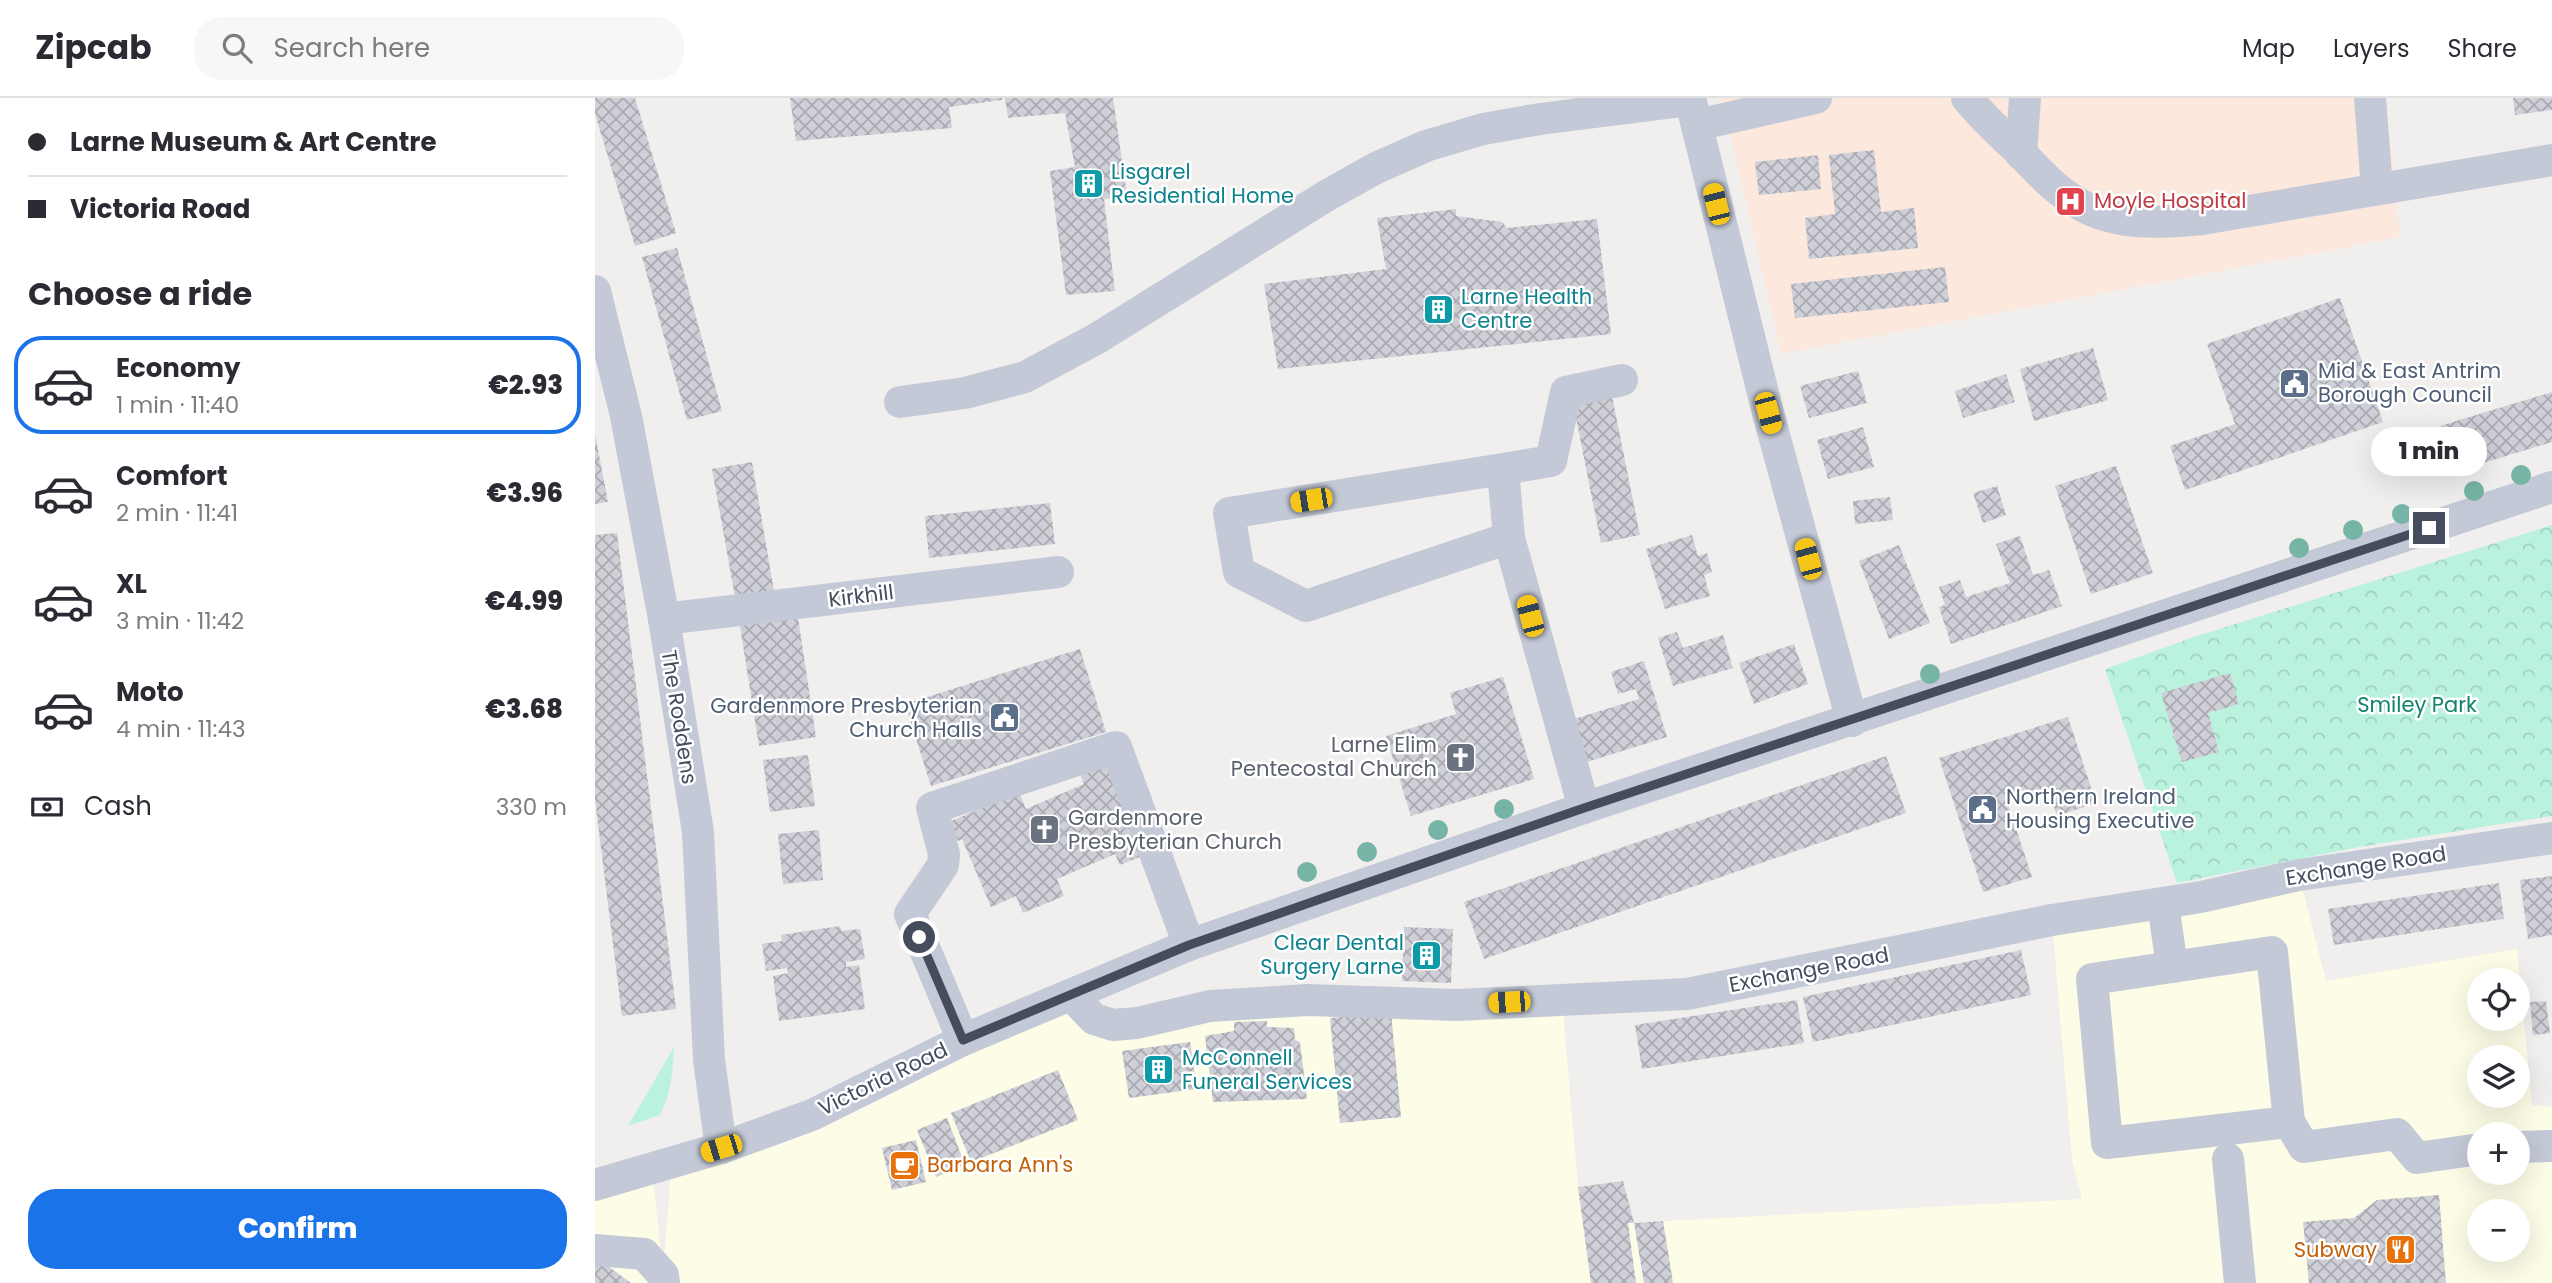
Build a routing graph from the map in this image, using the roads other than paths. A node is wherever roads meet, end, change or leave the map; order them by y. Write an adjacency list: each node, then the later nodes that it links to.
1 (1816, 98): 5 (street)
2 (1967, 98): 6 (street)
3 (2025, 98): 6 (street)
4 (2370, 98): 8 (street)
5 (1692, 108): 11 (street); 17 (street)
6 (2021, 154): 8 (street)
7 (2552, 160): 8 (street)
8 (2377, 189)
9 (595, 292): 16 (street, The Roddens)
10 (1622, 380): 12 (street)
11 (900, 402)
12 (1503, 469): 14 (street); 14 (street)
13 (2552, 487): 17 (street, Victoria Road)
14 (1509, 538): 18 (street)
15 (1058, 572): 16 (street, Kirkhill)
16 (664, 619): 28 (street, The Roddens)
17 (1852, 721): 18 (street, Victoria Road)
18 (1584, 808): 21 (street, Victoria Road)
19 (2552, 838): 20 (street, Exchange Road)
20 (2164, 903): 22 (street); 23 (street, Exchange Road)
21 (1189, 945): 23 (street, Victoria Road); 24 (street)
22 (2172, 967): 25 (street); 25 (street)
23 (1070, 995): 24 (street, Victoria Road)
24 (963, 1040): 28 (street, Victoria Road)
25 (2289, 1122): 29 (street)
26 (2552, 1146): 27 (street)
27 (2530, 1147)
28 (721, 1148): 31 (street, Victoria Road)
29 (2467, 1151)
30 (2228, 1159): 34 (street)
31 (595, 1185)
32 (595, 1250): 33 (street)
33 (664, 1283)
34 (2240, 1283)

